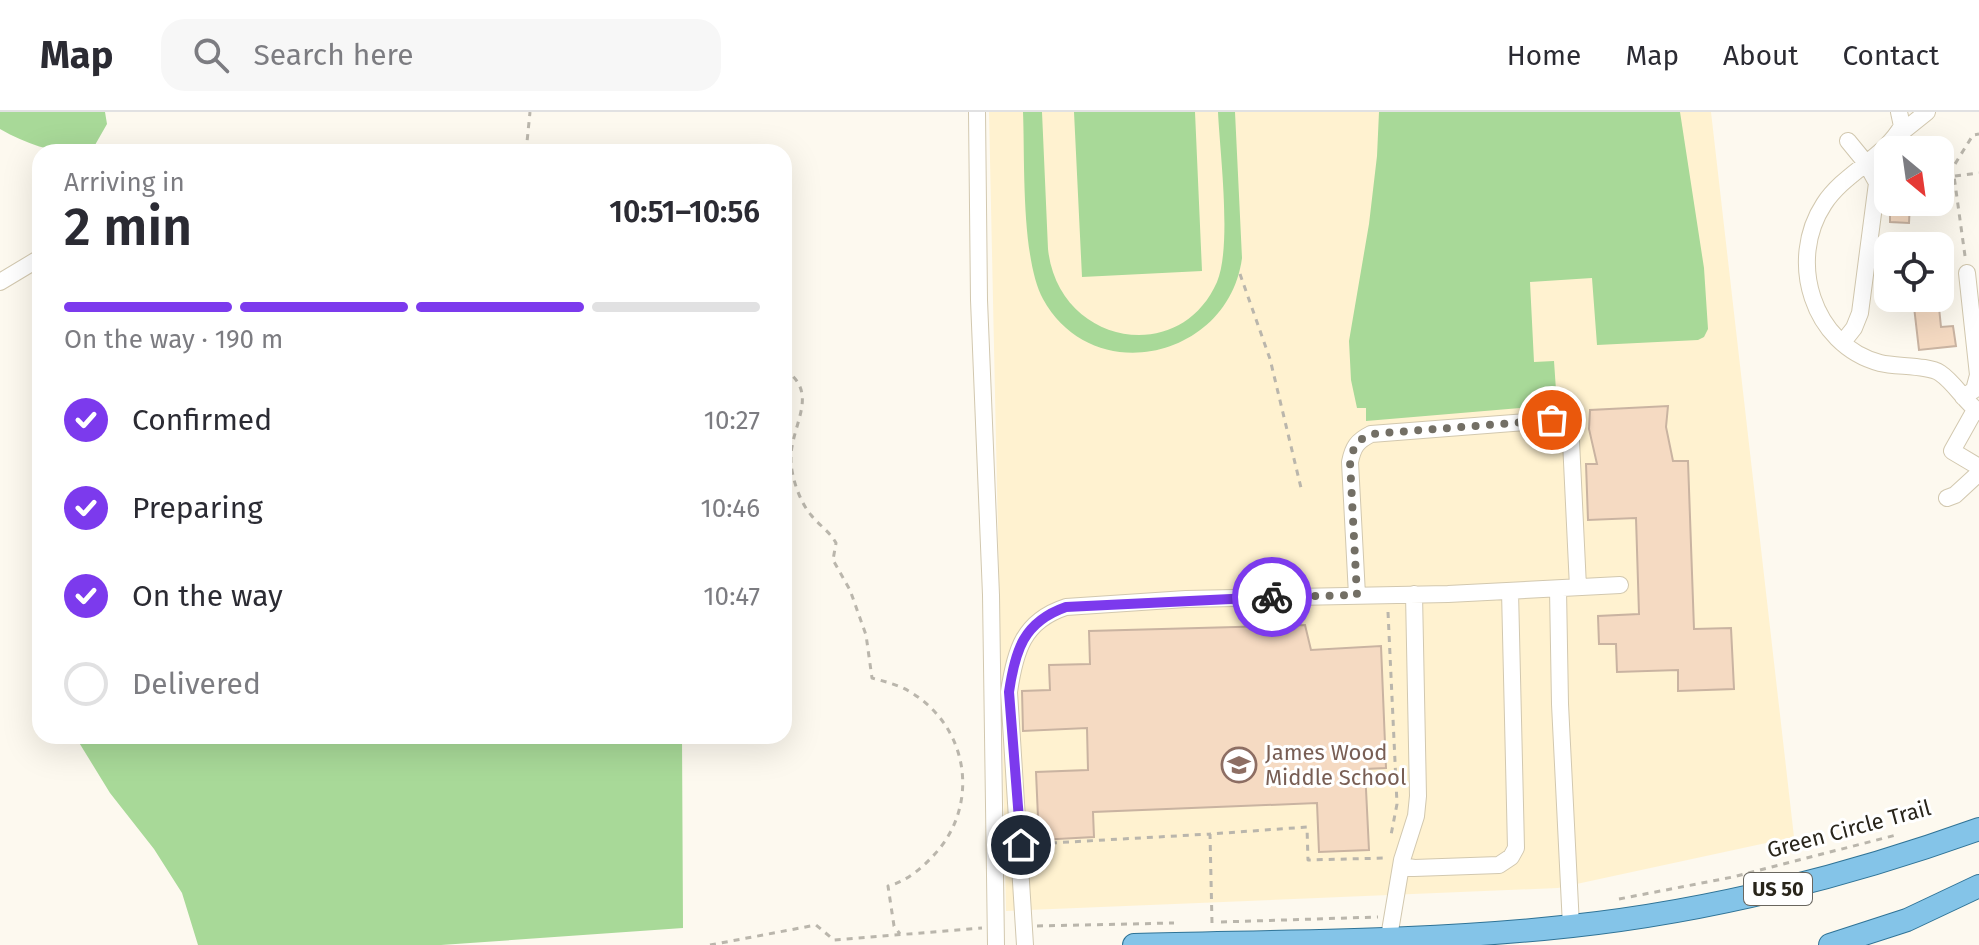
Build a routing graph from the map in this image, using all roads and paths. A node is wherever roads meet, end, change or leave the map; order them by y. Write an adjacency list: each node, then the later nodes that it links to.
1 (530, 112): 9 (path)
2 (977, 112): 49 (lane)
3 (1899, 112): 6 (lane)
4 (1927, 112): 7 (lane)
5 (1979, 134): 12 (path)
6 (1895, 136)
7 (1898, 136)
8 (1848, 141): 11 (lane)
9 (527, 144)
10 (1874, 156): 11 (lane)
11 (1866, 163): 20 (lane); 20 (lane)
12 (1954, 170)
13 (1979, 173): 14 (path)
14 (1954, 174)
15 (1954, 187): 17 (path)
16 (32, 263): 19 (lane)
17 (1967, 273): 22 (lane)
18 (1240, 274): 27 (path)
19 (0, 282)
20 (1843, 342): 22 (lane)
21 (792, 377): 24 (path)
22 (1963, 397): 23 (lane)
23 (1977, 411): 26 (lane)
24 (792, 445)
25 (792, 461): 45 (path)
26 (1979, 470): 28 (lane)
27 (1302, 492)
28 (1947, 498)
29 (1620, 585): 30 (lane)
30 (1578, 587): 31 (lane); 34 (lane)
31 (1558, 589): 32 (lane); 47 (lane)
32 (1510, 591): 33 (lane); 41 (lane)
33 (1414, 594): 34 (lane); 41 (lane)
34 (1357, 595): 50 (lane)
35 (1376, 611): 40 (path)
36 (1979, 829): 47 (main road, US 50)
37 (1210, 834): 39 (path); 41 (path); 44 (path)
38 (1896, 835): 43 (path, Green Circle Trail)
39 (1051, 843)
40 (1390, 844)
41 (1394, 862): 48 (lane)
42 (1979, 886): 53 (main road)
43 (1633, 897)
44 (1212, 923)
45 (900, 934)
46 (1446, 935): 47 (main road, US 50); 48 (main road, US 50); 52 (main road)
47 (1571, 936)
48 (1389, 937): 51 (main road, US 50)
49 (996, 945)
50 (1025, 945)
51 (1134, 945)
52 (1417, 945)
53 (1830, 945)

